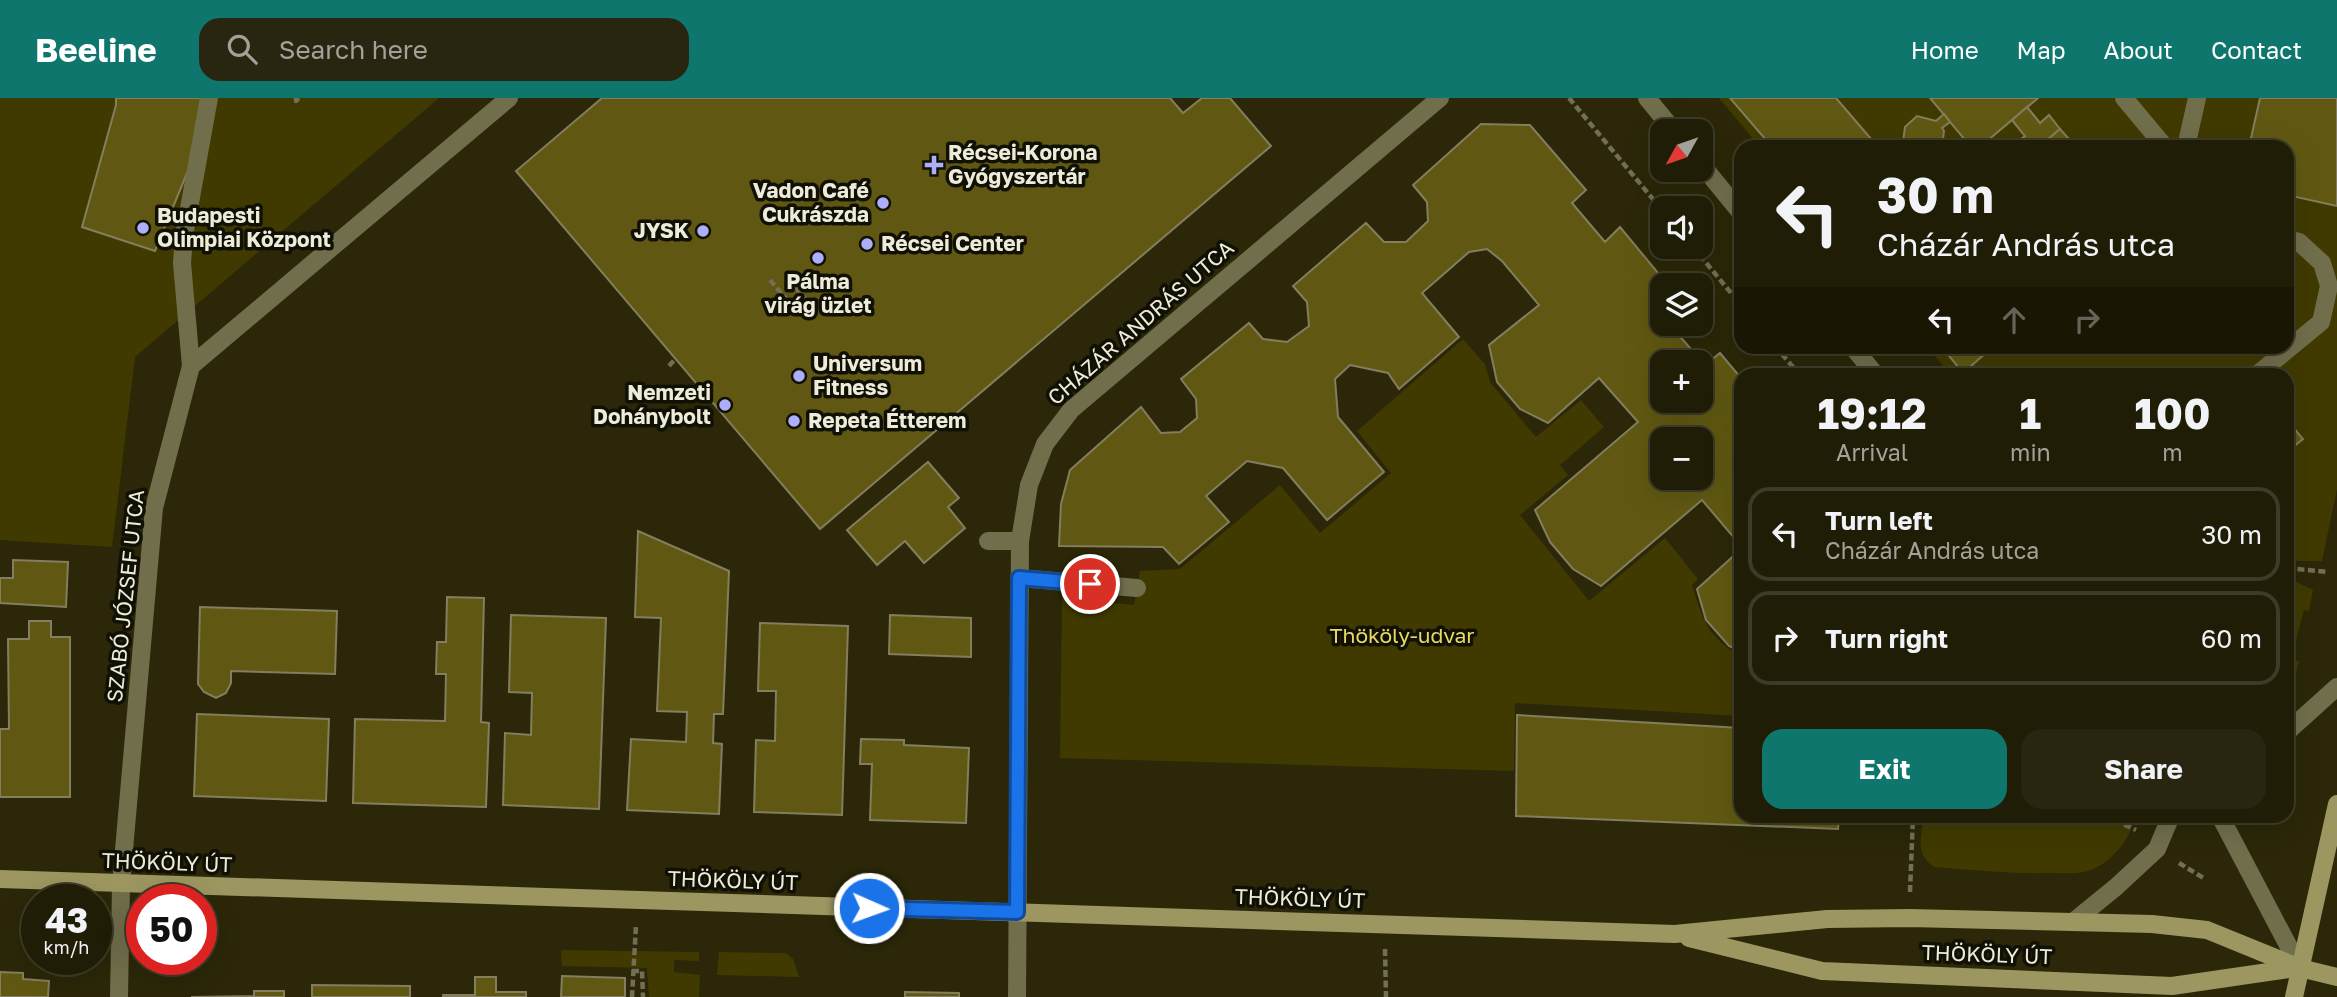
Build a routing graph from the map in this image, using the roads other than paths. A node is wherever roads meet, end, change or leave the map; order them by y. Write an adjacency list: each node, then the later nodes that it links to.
1 (209, 98): 16 (street, SZABÓ JÓZSEF UTCA)
2 (509, 98): 16 (street)
3 (1440, 98): 20 (street, CHÁZÁR ANDRÁS UTCA)
4 (1647, 98): 7 (street)
5 (2124, 98): 8 (street)
6 (2197, 98): 9 (street)
7 (1664, 119)
8 (2159, 140)
9 (2188, 140)
10 (1713, 178): 11 (street)
11 (1734, 204)
12 (2294, 241): 13 (street)
13 (2294, 344)
14 (1859, 354): 17 (street)
15 (2282, 354): 18 (street)
16 (191, 366): 29 (street, SZABÓ JÓZSEF UTCA)
17 (1870, 368)
18 (2265, 368)
19 (988, 541): 20 (street)
20 (1020, 541): 21 (street, CHÁZÁR ANDRÁS UTCA)
21 (1019, 578): 22 (street); 30 (street, CHÁZÁR ANDRÁS UTCA)
22 (1137, 587)
23 (2337, 687): 24 (street)
24 (2294, 726)
25 (2337, 804): 33 (main road)
26 (2168, 823): 31 (street, THÖKÖLY ÚT)
27 (2224, 823): 33 (street)
28 (0, 879): 29 (main road, THÖKÖLY ÚT)
29 (121, 884): 30 (main road, THÖKÖLY ÚT); 35 (street, SZABÓ JÓZSEF UTCA)
30 (1017, 912): 32 (main road, THÖKÖLY ÚT); 36 (street, CHÁZÁR ANDRÁS UTCA)
31 (2073, 922): 32 (main road, THÖKÖLY ÚT); 33 (main road, THÖKÖLY ÚT)
32 (1675, 934): 33 (main road, THÖKÖLY ÚT)
33 (2300, 968): 34 (main road, THÖKÖLY ÚT); 37 (main road)
34 (2337, 977)
35 (119, 997)
36 (1017, 997)
37 (2294, 997)

